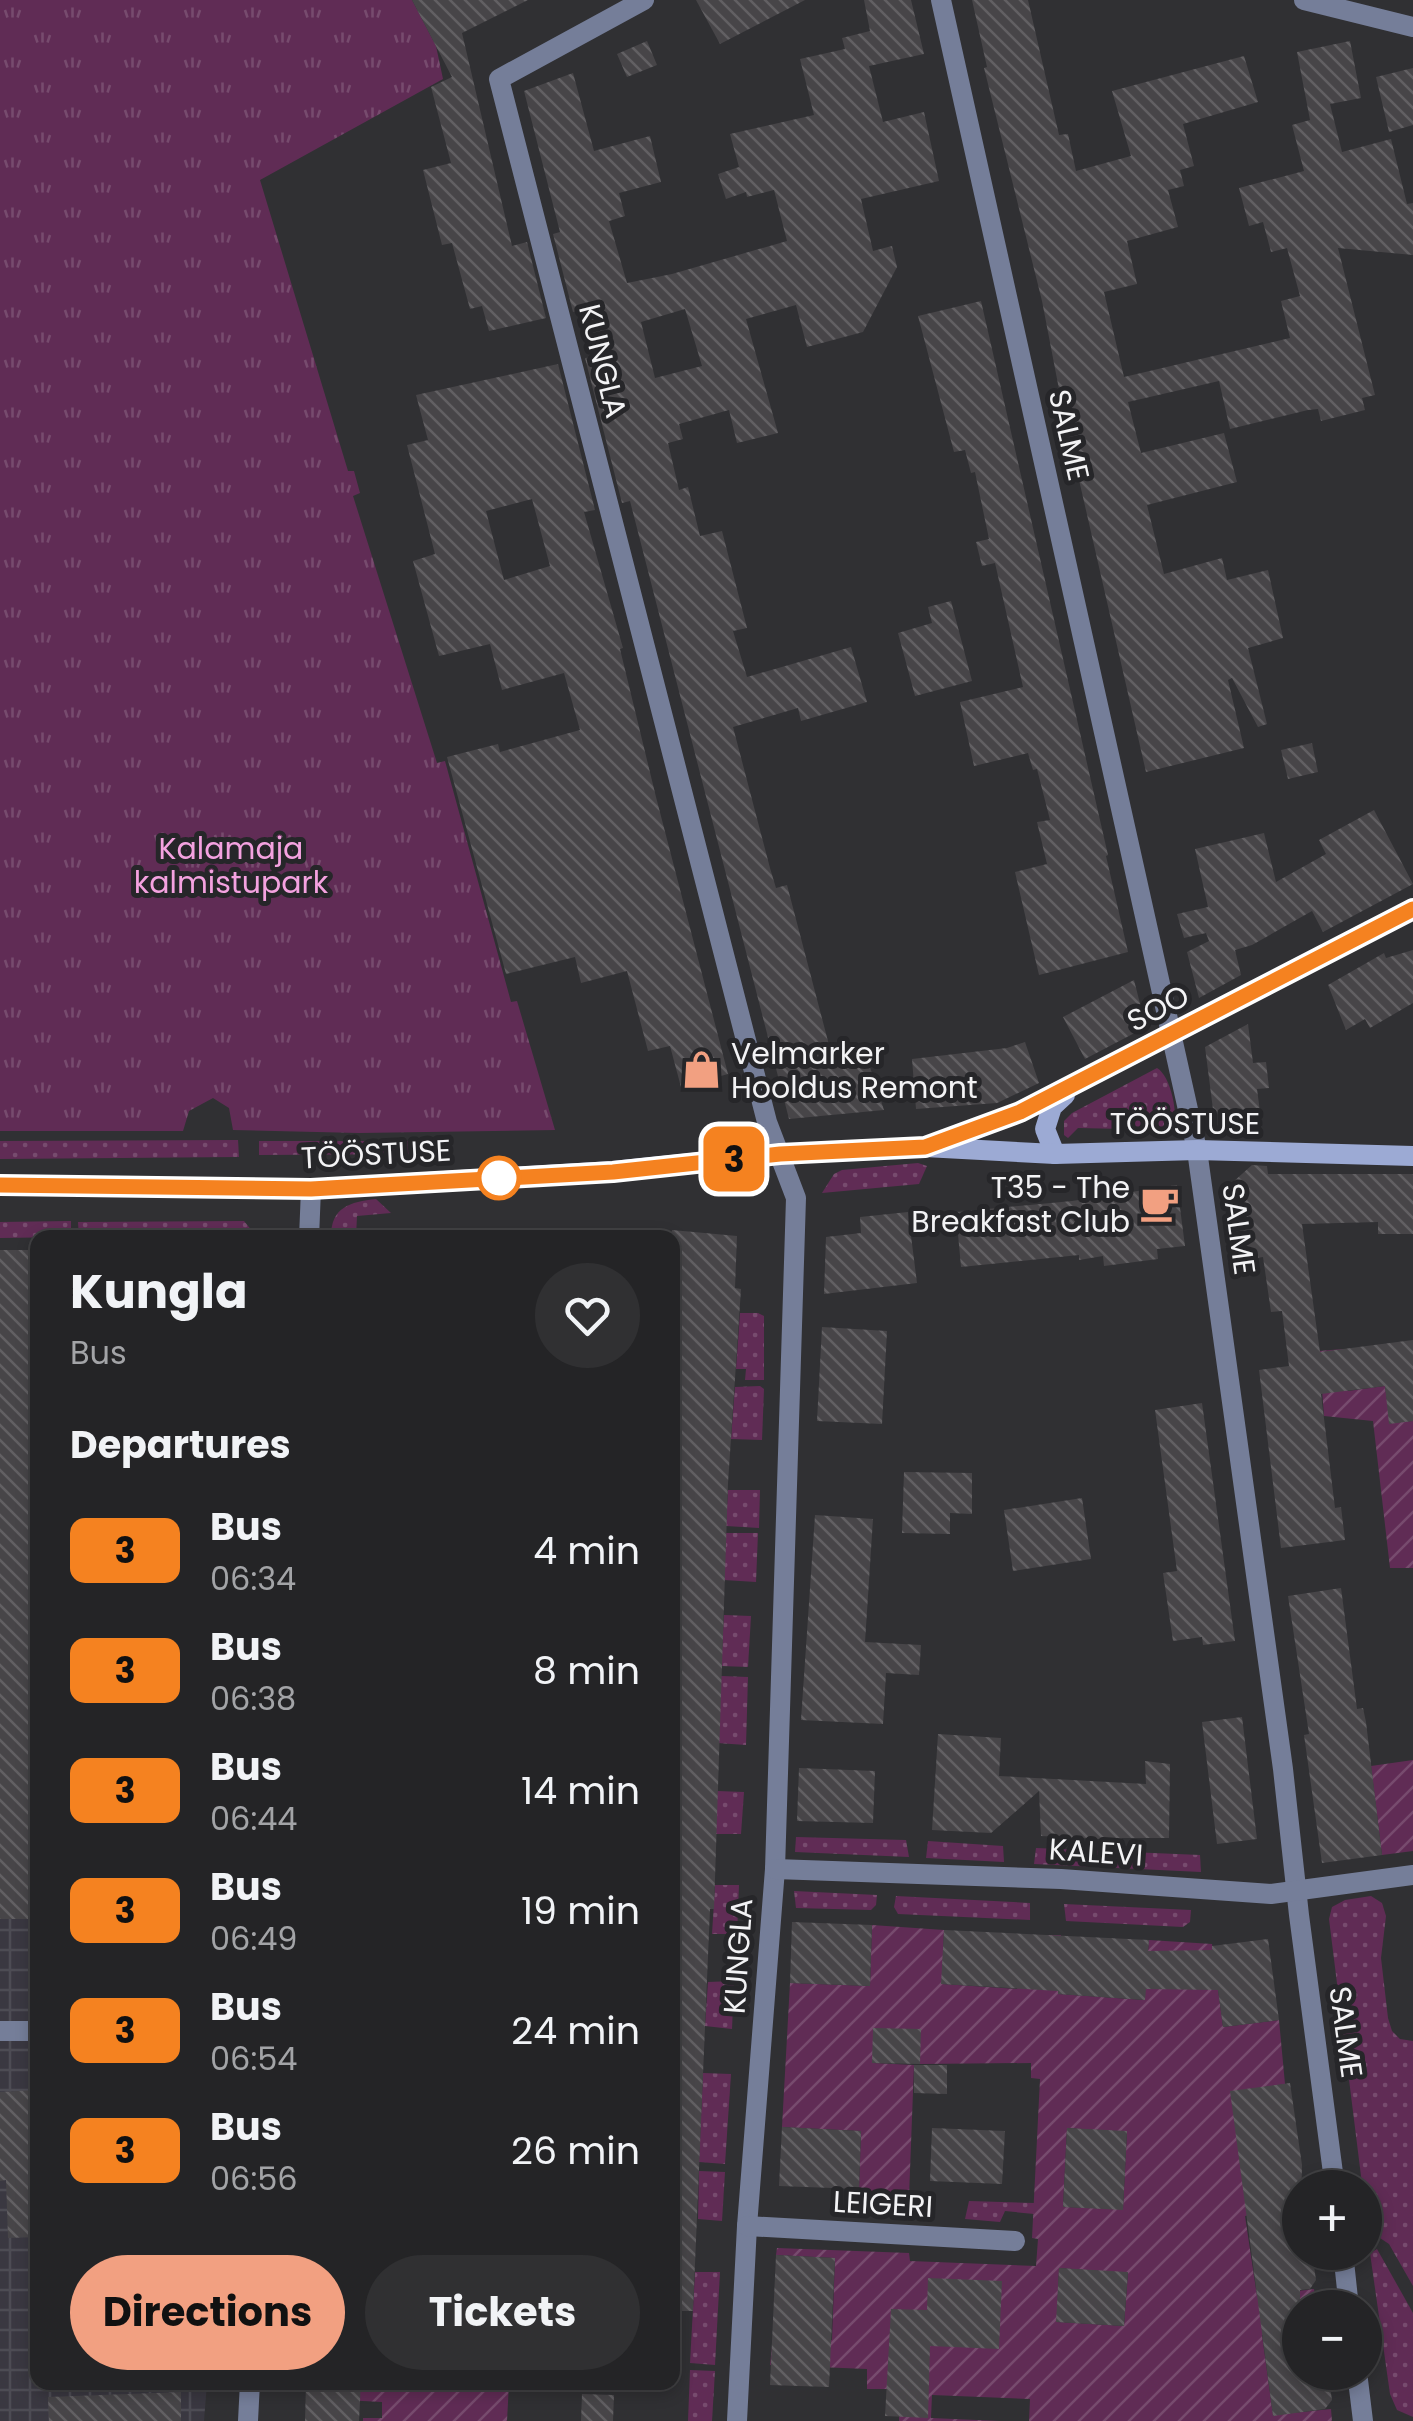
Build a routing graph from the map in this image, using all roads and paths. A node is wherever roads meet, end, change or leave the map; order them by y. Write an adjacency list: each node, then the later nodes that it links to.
1 (644, 0): 10 (street, KUNGLA)
2 (941, 0): 6 (street, SALME)
3 (1304, 0): 4 (street)
4 (1413, 28)
5 (1413, 910): 6 (street, SOO)
6 (1174, 1036): 7 (street, SOO); 9 (street, SALME)
7 (1077, 1084): 8 (street, SOO); 11 (street)
8 (925, 1147): 10 (street, TÖÖSTUSE); 11 (street, TÖÖSTUSE)
9 (1197, 1150): 11 (street, TÖÖSTUSE); 12 (street, TÖÖSTUSE); 18 (street, SALME)
10 (780, 1154): 14 (street, TÖÖSTUSE); 16 (street, KUNGLA)
11 (1055, 1154)
12 (1413, 1156)
13 (0, 1185): 14 (street, TÖÖSTUSE)
14 (311, 1189): 15 (street)
15 (309, 1230)
16 (775, 1869): 18 (street, KALEVI); 22 (street, KUNGLA)
17 (1413, 1875): 18 (street, KALEVI)
18 (1296, 1890): 21 (street, SALME)
19 (30, 2031): 20 (street)
20 (0, 2032)
21 (1333, 2170)
22 (746, 2226): 23 (street, LEIGERI); 27 (street, KUNGLA)
23 (1015, 2241)
24 (250, 2390): 26 (street)
25 (1359, 2390): 28 (street)
26 (248, 2421)
27 (737, 2421)
28 (1363, 2421)

